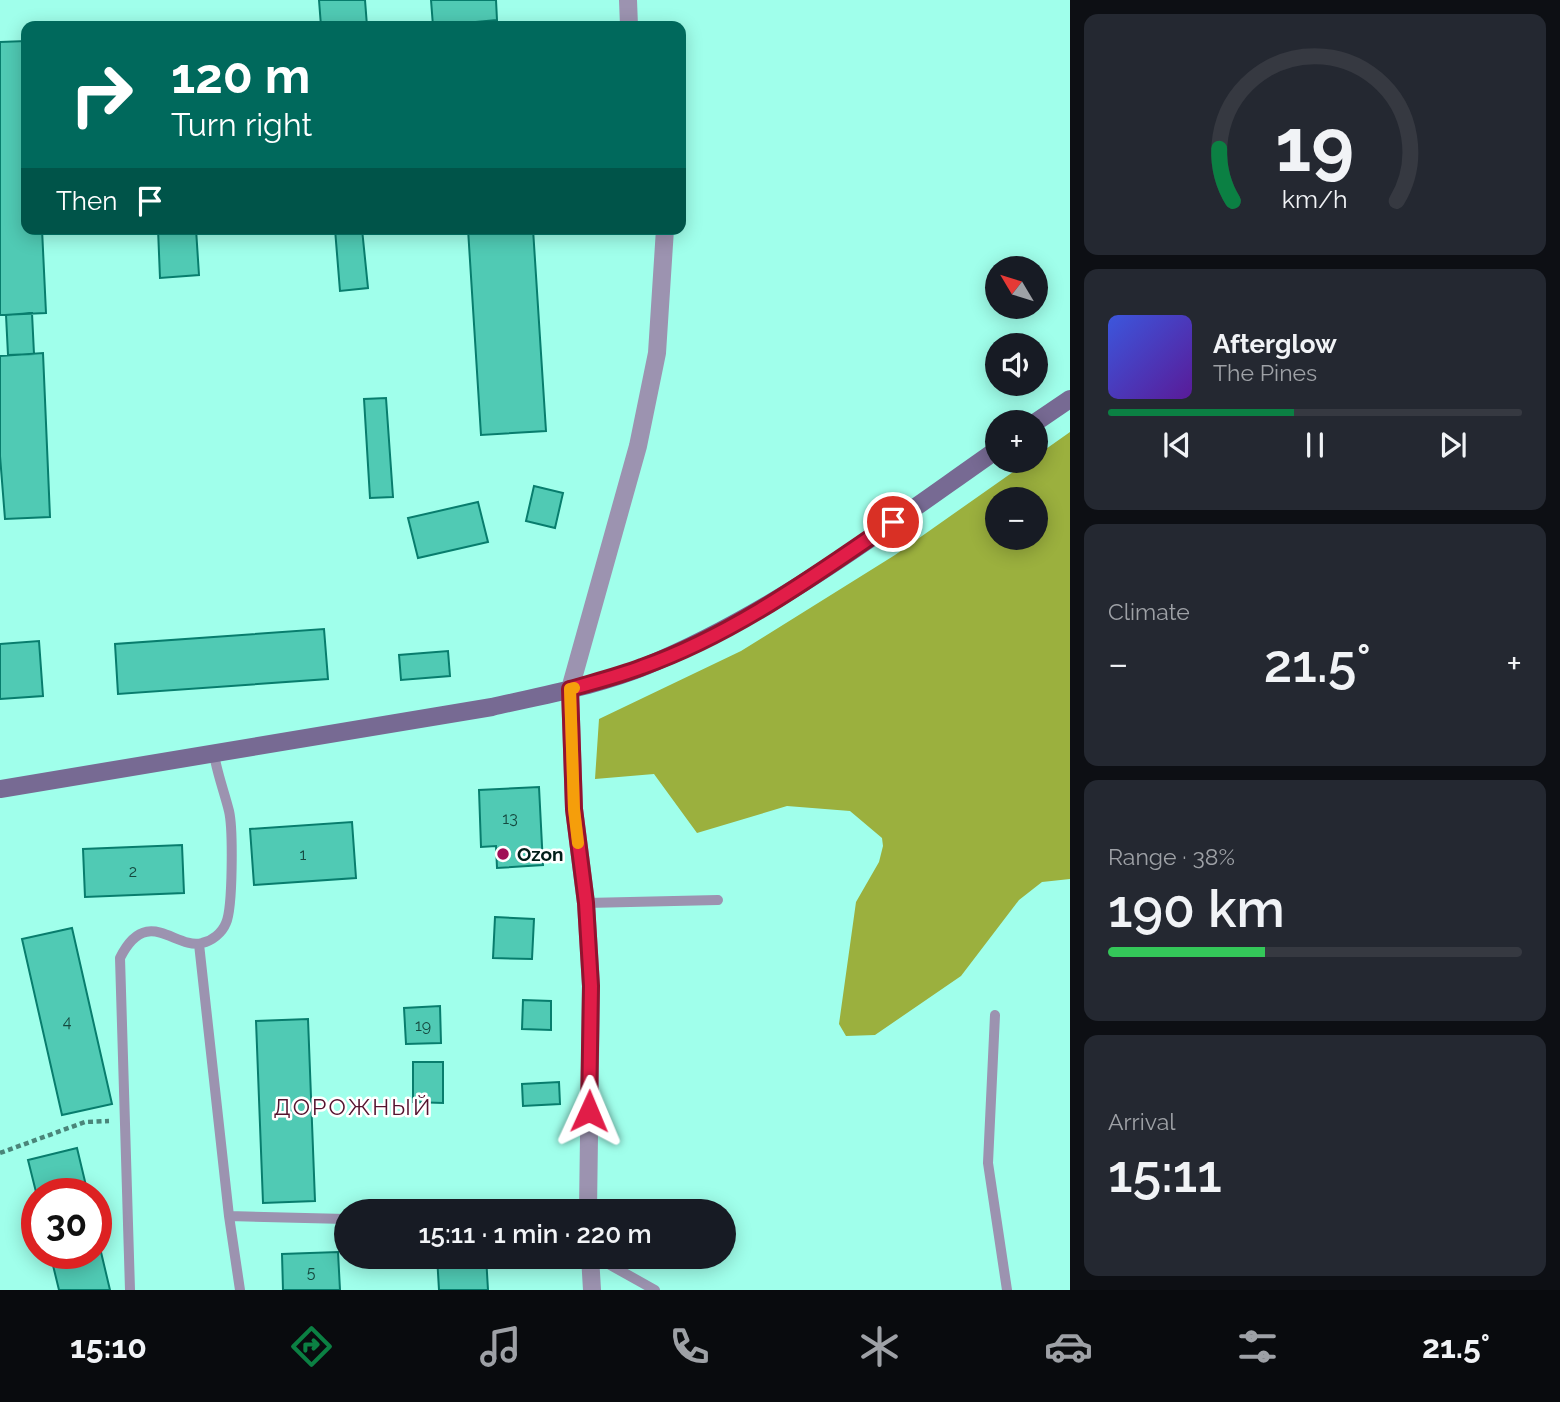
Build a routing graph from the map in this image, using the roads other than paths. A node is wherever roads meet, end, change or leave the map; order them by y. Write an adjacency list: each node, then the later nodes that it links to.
1 (628, 0): 2 (street)
2 (629, 21)
3 (665, 235): 7 (street)
4 (1070, 399): 5 (street)
5 (1048, 414)
6 (985, 458): 7 (street)
7 (570, 689): 8 (street); 11 (street)
8 (214, 754): 9 (street); 12 (lane)
9 (0, 789)
10 (718, 900): 11 (lane)
11 (586, 903): 14 (street)
12 (199, 944): 15 (lane); 19 (lane)
13 (995, 1015): 23 (lane)
14 (588, 1199)
15 (229, 1216): 16 (lane); 20 (lane)
16 (334, 1219)
17 (591, 1269): 21 (street)
18 (617, 1269): 22 (lane)
19 (130, 1290)
20 (240, 1290)
21 (593, 1290)
22 (655, 1290)
23 (1007, 1290)

